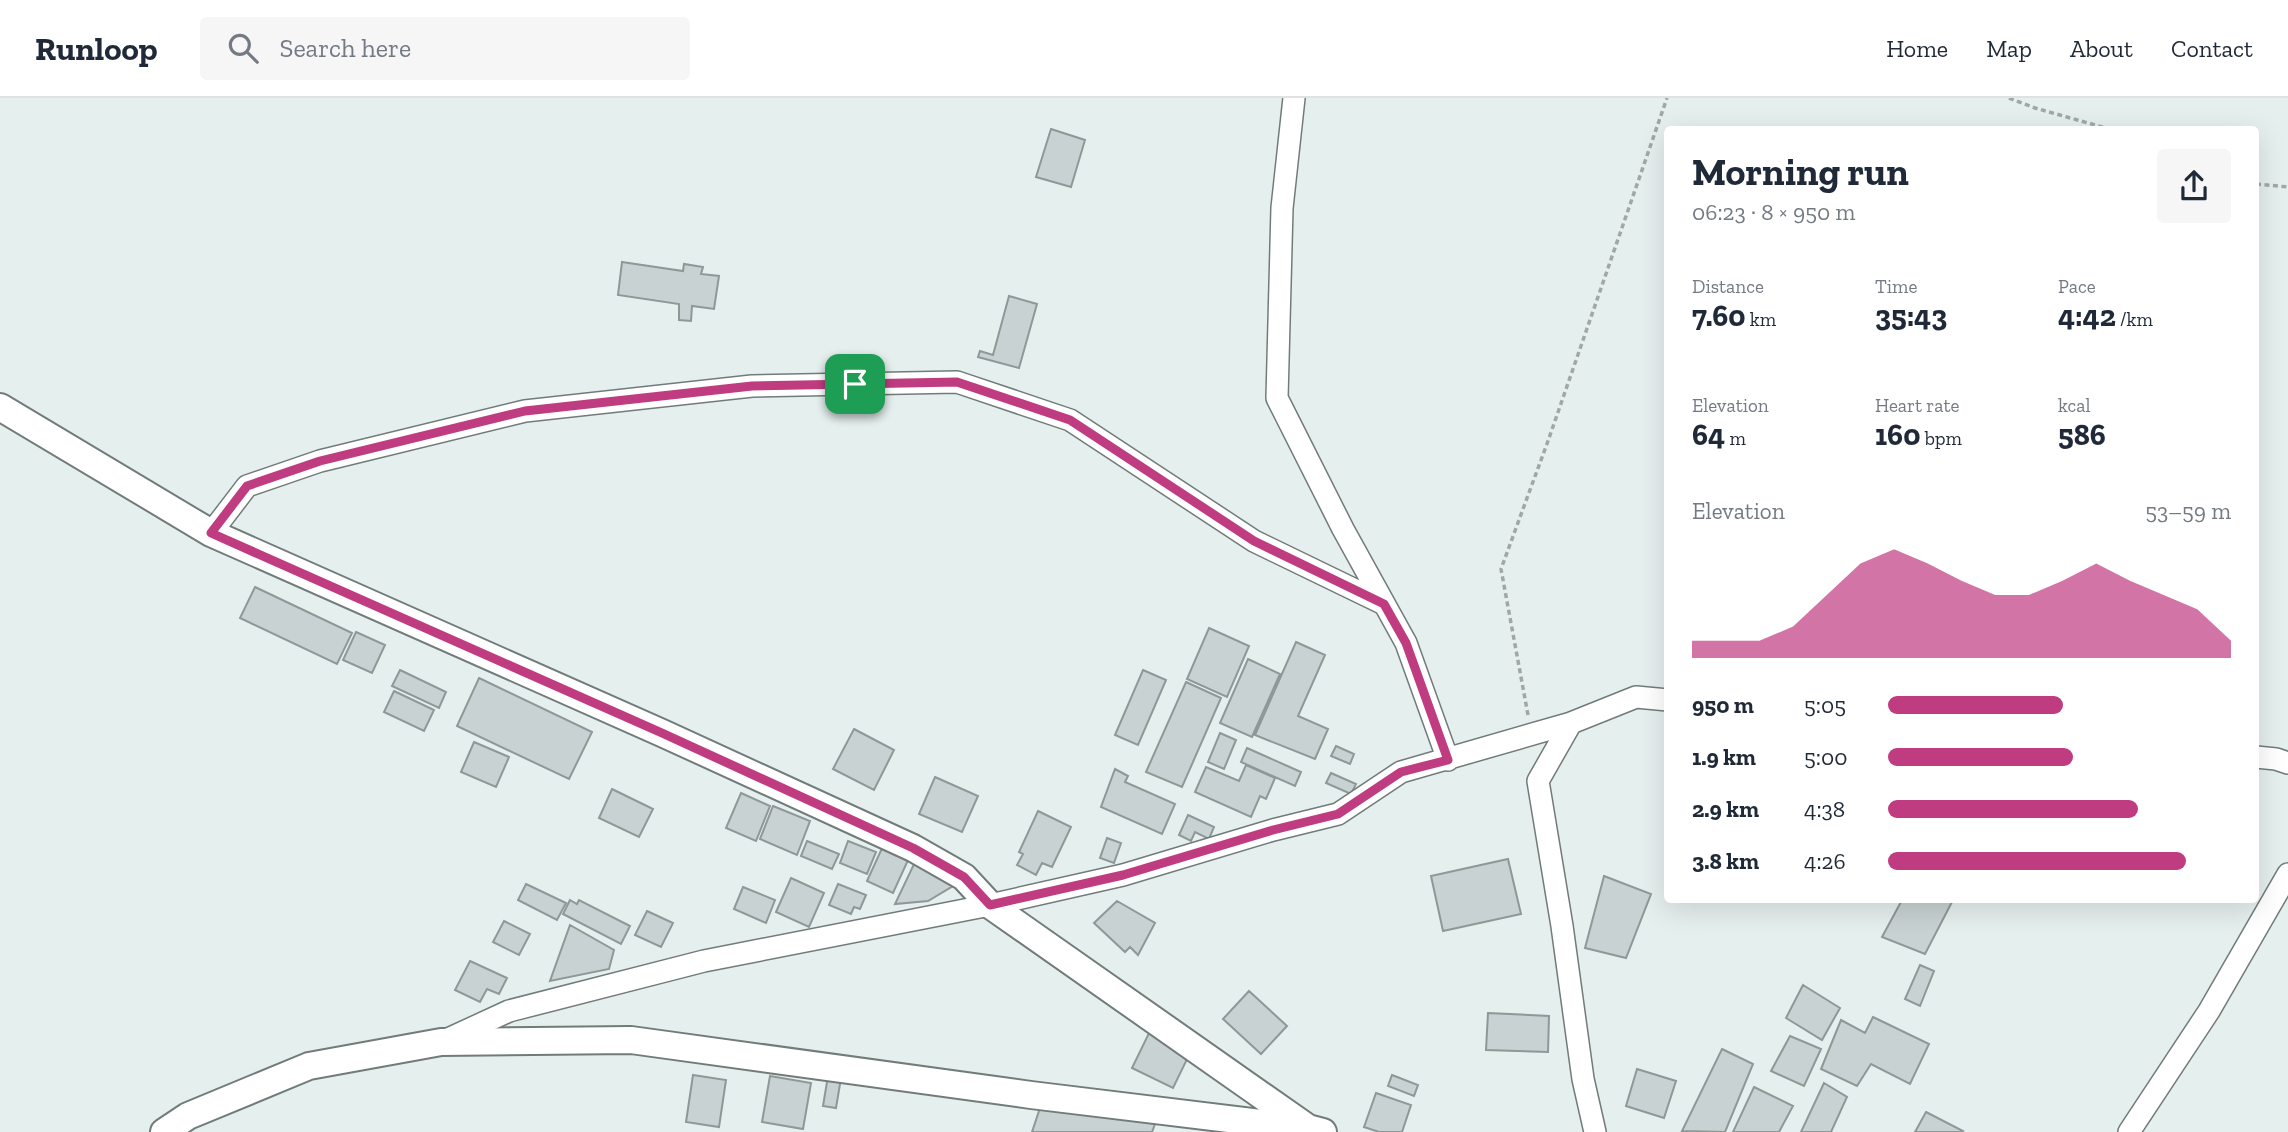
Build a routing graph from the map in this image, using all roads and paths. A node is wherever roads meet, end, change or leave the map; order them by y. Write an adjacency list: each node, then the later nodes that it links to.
1 (1294, 98): 9 (street)
2 (1667, 98): 12 (path)
3 (2009, 98): 4 (path)
4 (2099, 126)
5 (2259, 184): 6 (path)
6 (2288, 187)
7 (0, 407): 8 (street)
8 (211, 533): 9 (street); 17 (street)
9 (1384, 604): 14 (street)
10 (1664, 700): 11 (street)
11 (1571, 723): 12 (street); 21 (street)
12 (1532, 734): 14 (street)
13 (2259, 757): 15 (street)
14 (1448, 760): 17 (street)
15 (2288, 763)
16 (2288, 874): 22 (street)
17 (990, 905): 18 (street); 19 (street)
18 (441, 1042): 19 (street); 20 (street)
19 (1315, 1130)
20 (164, 1132)
21 (1595, 1132)
22 (2129, 1132)

